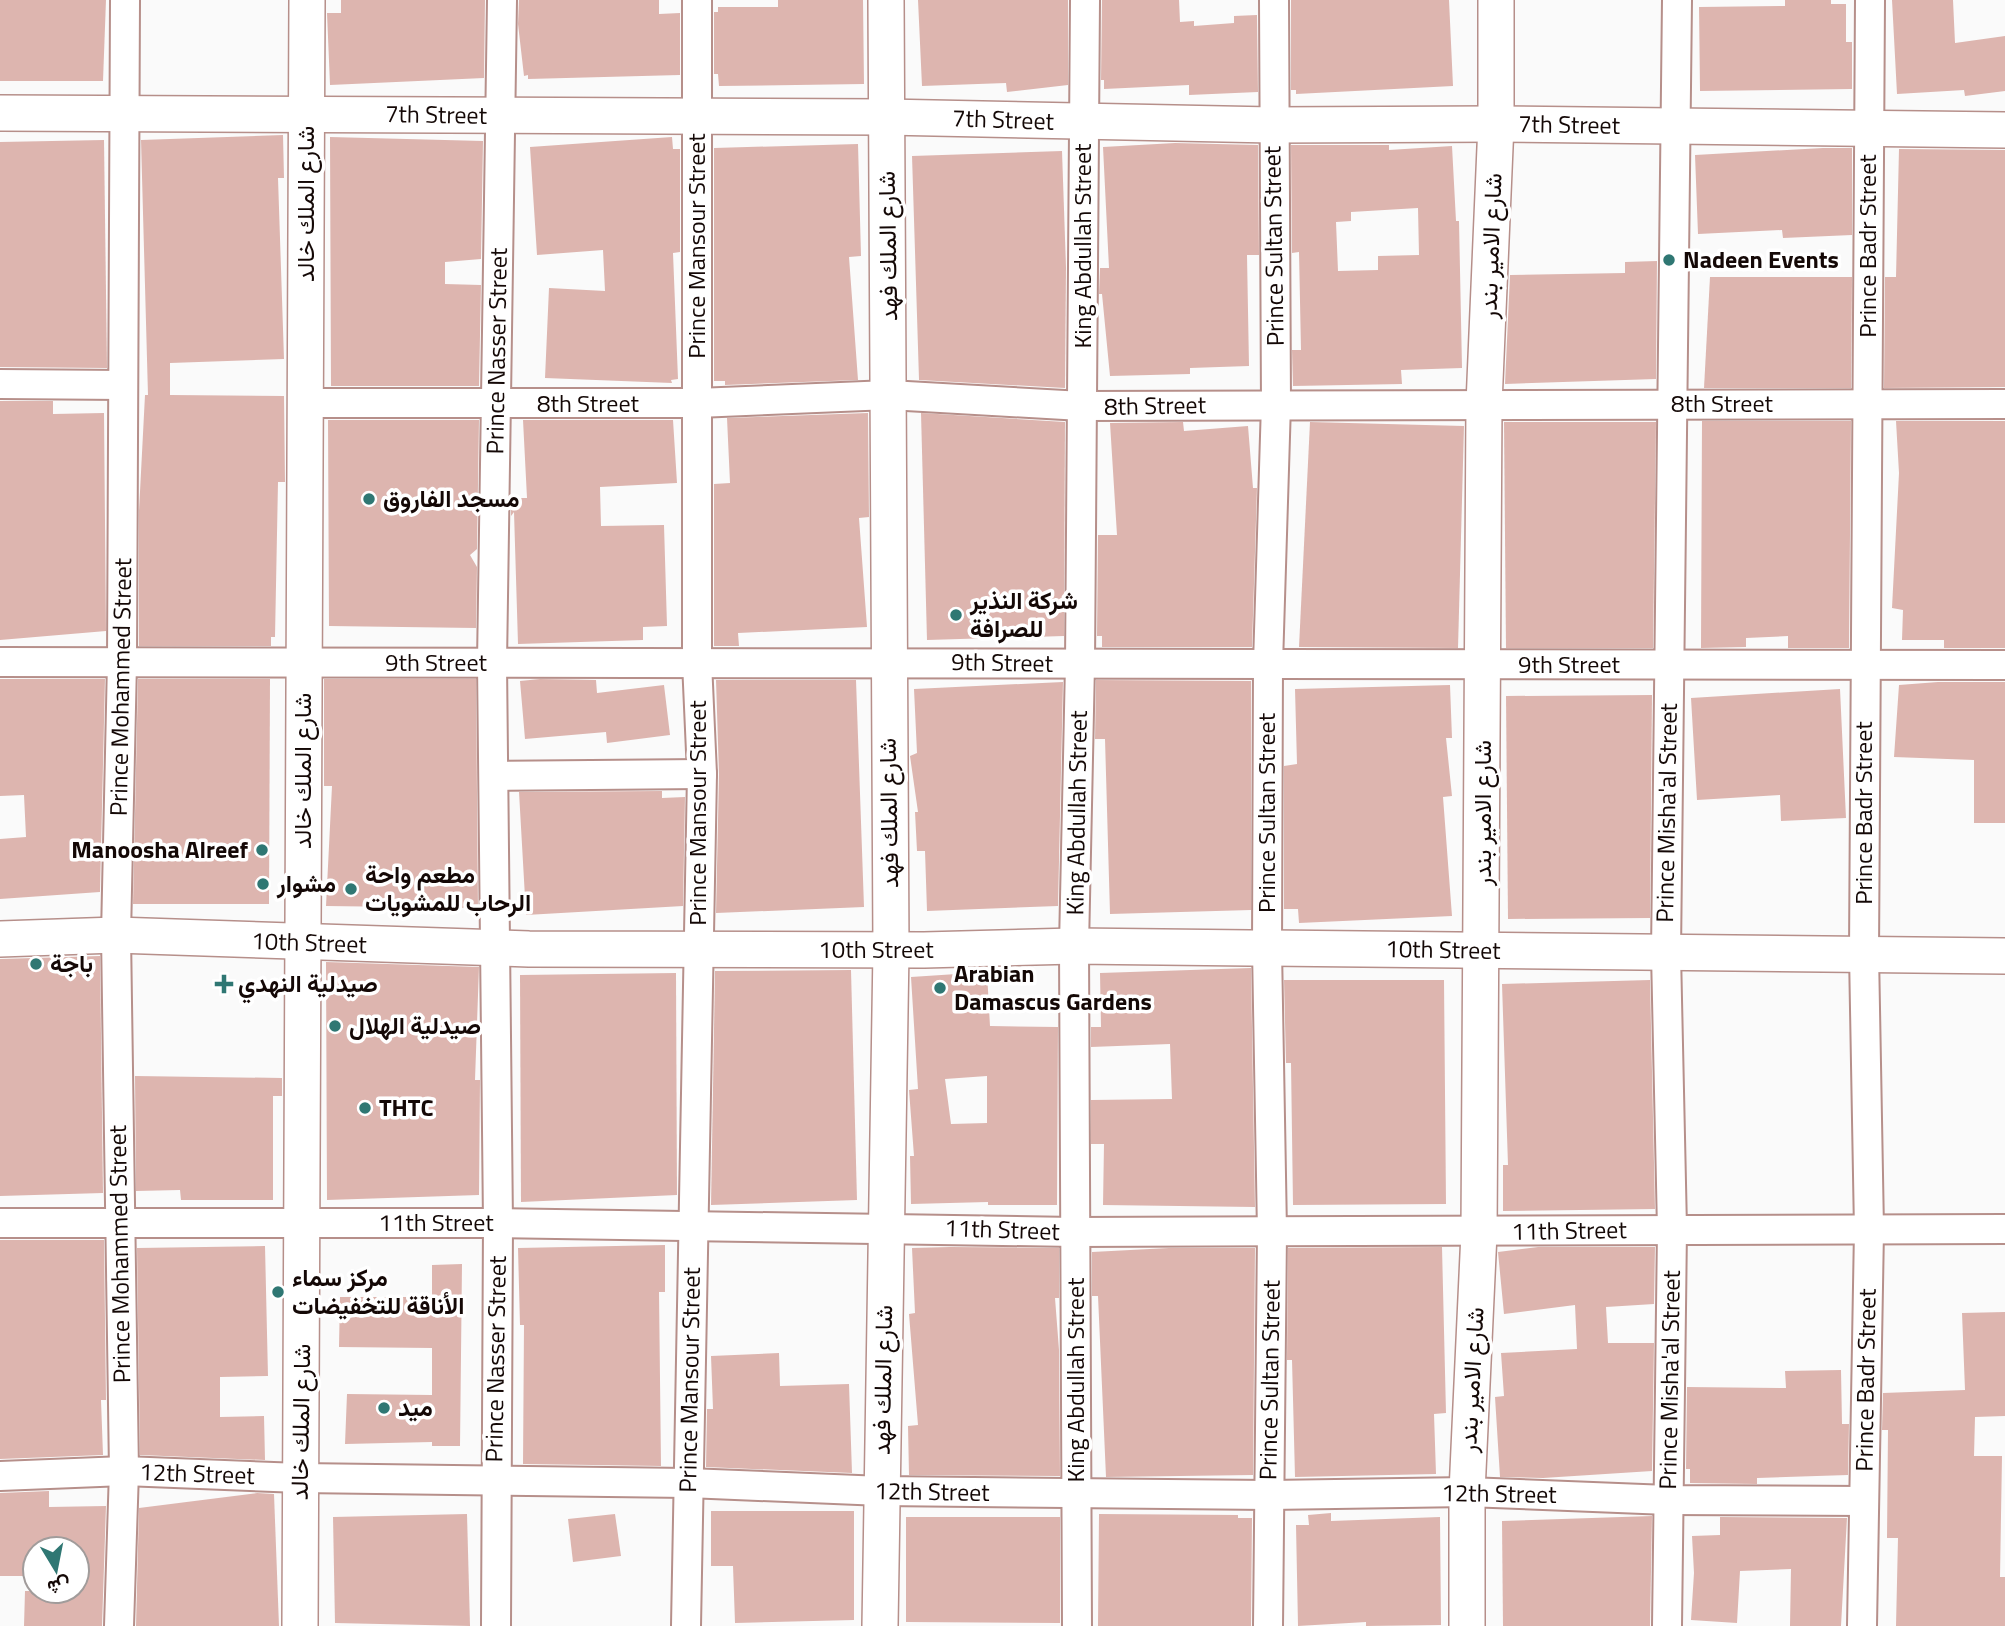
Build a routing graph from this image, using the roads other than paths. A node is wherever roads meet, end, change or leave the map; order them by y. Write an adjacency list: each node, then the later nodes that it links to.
1 (125, 0): 11 (street, Prince Mohammed Street)
2 (307, 0): 13 (street, شارع الملك خالد)
3 (502, 0): 14 (street, Prince Nasser Street)
4 (697, 0): 15 (street, Prince Mansour Street)
5 (886, 0): 16 (street, شارع الملك فهد)
6 (1085, 0): 17 (street, King Abdullah Street)
7 (1274, 0): 19 (street, Prince Sultan Street)
8 (1496, 0): 18 (street, شارع الامير بندر)
9 (1677, 0): 20 (street, Prince Misha'al Street)
10 (1870, 0): 21 (street, Prince Badr Street)
11 (125, 112): 12 (street, 7th Street); 13 (street, 7th Street); 24 (street, Prince Mohammed Street)
12 (0, 113)
13 (307, 113): 14 (street, 7th Street); 26 (street, شارع الملك خالد)
14 (500, 116): 15 (street, 7th Street); 28 (street, Prince Nasser Street)
15 (697, 117): 16 (street, 7th Street); 27 (street, Prince Mansour Street)
16 (886, 117): 17 (street, 7th Street); 25 (street, شارع الملك فهد)
17 (1083, 122): 19 (street, 7th Street); 34 (street, King Abdullah Street)
18 (1496, 124): 19 (street, 7th Street); 20 (street, 7th Street); 30 (street, شارع الامير بندر)
19 (1273, 125): 29 (street, Prince Sultan Street)
20 (1676, 126): 21 (street, 7th Street); 31 (street, Prince Misha'al Street)
21 (1869, 128): 22 (street, 7th Street); 32 (street, Prince Badr Street)
22 (2005, 130)
23 (0, 384): 24 (street)
24 (123, 385): 36 (street, Prince Mohammed Street)
25 (889, 394): 27 (street, 8th Street); 34 (street, 8th Street); 38 (street, شارع الملك فهد)
26 (305, 403): 28 (street, 8th Street); 37 (street, شارع الملك خالد)
27 (697, 403): 28 (street, 8th Street); 40 (street, Prince Mansour Street)
28 (496, 404): 39 (street, Prince Nasser Street)
29 (1276, 404): 30 (street, 8th Street); 34 (street, 8th Street); 42 (street, Prince Sultan Street)
30 (1484, 404): 31 (street, 8th Street); 45 (street, شارع الامير بندر)
31 (1672, 404): 32 (street, 8th Street); 43 (street, Prince Misha'al Street)
32 (1867, 404): 33 (street, 8th Street); 44 (street, Prince Badr Street)
33 (2005, 404)
34 (1082, 406): 41 (street, King Abdullah Street)
35 (0, 662): 36 (street, 9th Street)
36 (122, 662): 37 (street, 9th Street); 49 (street, Prince Mohammed Street)
37 (303, 662): 39 (street, 9th Street); 51 (street, شارع الملك خالد)
38 (888, 662): 40 (street, 9th Street); 41 (street, 9th Street); 56 (street, شارع الملك فهد)
39 (492, 663): 40 (street, 9th Street); 48 (street, Prince Nasser Street)
40 (697, 663): 47 (street, Prince Mansour Street)
41 (1080, 664): 42 (street, 9th Street); 52 (street, King Abdullah Street)
42 (1268, 664): 45 (street, 9th Street); 54 (street, Prince Sultan Street)
43 (1669, 664): 44 (street, 9th Street); 45 (street, 9th Street); 58 (street, Prince Misha'al Street)
44 (1865, 664): 46 (street, 9th Street); 59 (street, Prince Badr Street)
45 (1484, 665): 57 (street, شارع الامير بندر)
46 (2005, 665)
47 (702, 775): 48 (street); 55 (street, Prince Mansour Street)
48 (494, 776): 53 (street, Prince Nasser Street)
49 (116, 935): 50 (street, 10th Street); 51 (street, 10th Street); 63 (street, Prince Mohammed Street)
50 (0, 939)
51 (302, 943): 53 (street, 10th Street); 61 (street, شارع الملك خالد)
52 (1074, 946): 54 (street, 10th Street); 56 (street, 10th Street); 70 (street, King Abdullah Street)
53 (496, 949): 55 (street, 10th Street); 64 (street, Prince Nasser Street)
54 (1267, 949): 57 (street, 10th Street); 71 (street, Prince Sultan Street)
55 (697, 950): 56 (street, 10th Street); 65 (street, Prince Mansour Street)
56 (891, 950): 66 (street, شارع الملك فهد)
57 (1483, 951): 58 (street, 10th Street); 72 (street, شارع الامير بندر)
58 (1665, 953): 59 (street, 10th Street); 67 (street, Prince Misha'al Street)
59 (1864, 953): 60 (street, 10th Street); 69 (street, Prince Badr Street)
60 (2005, 956)
61 (303, 1222): 63 (street, 11th Street); 64 (street, 11th Street); 75 (street, شارع الملك خالد)
62 (0, 1223): 63 (street, 11th Street)
63 (119, 1223): 73 (street, Prince Mohammed Street)
64 (498, 1223): 65 (street, 11th Street); 76 (street, Prince Nasser Street)
65 (692, 1227): 66 (street, 11th Street); 77 (street, Prince Mansour Street)
66 (885, 1227): 70 (street, 11th Street); 78 (street, شارع الملك فهد)
67 (1672, 1229): 69 (street, 11th Street); 72 (street, 11th Street); 82 (street, Prince Misha'al Street)
68 (2005, 1229): 69 (street, 11th Street)
69 (1869, 1230): 83 (street, Prince Badr Street)
70 (1074, 1232): 71 (street, 11th Street); 80 (street, King Abdullah Street)
71 (1272, 1232): 72 (street, 11th Street); 81 (street, Prince Sultan Street)
72 (1479, 1233): 79 (street, شارع الامير بندر)
73 (124, 1471): 74 (street, 12th Street); 75 (street, 12th Street); 84 (street, Prince Mohammed Street)
74 (0, 1476)
75 (300, 1478): 76 (street, 12th Street); 85 (street, شارع الملك خالد)
76 (495, 1482): 77 (street, 12th Street); 86 (street, Prince Nasser Street)
77 (688, 1483): 78 (street, 12th Street); 87 (street, Prince Mansour Street)
78 (882, 1491): 80 (street, 12th Street); 88 (street, شارع الملك فهد)
79 (1467, 1492): 81 (street, 12th Street); 82 (street, 12th Street); 91 (street, شارع الامير بندر)
80 (1077, 1494): 81 (street, 12th Street); 89 (street, King Abdullah Street)
81 (1269, 1495): 90 (street, Prince Sultan Street)
82 (1668, 1500): 83 (street, 12th Street); 92 (street, Prince Misha'al Street)
83 (1864, 1501): 93 (street, Prince Badr Street)
84 (118, 1626)
85 (300, 1626)
86 (496, 1626)
87 (686, 1626)
88 (880, 1626)
89 (1077, 1626)
90 (1268, 1626)
91 (1467, 1626)
92 (1667, 1626)
93 (1863, 1626)

